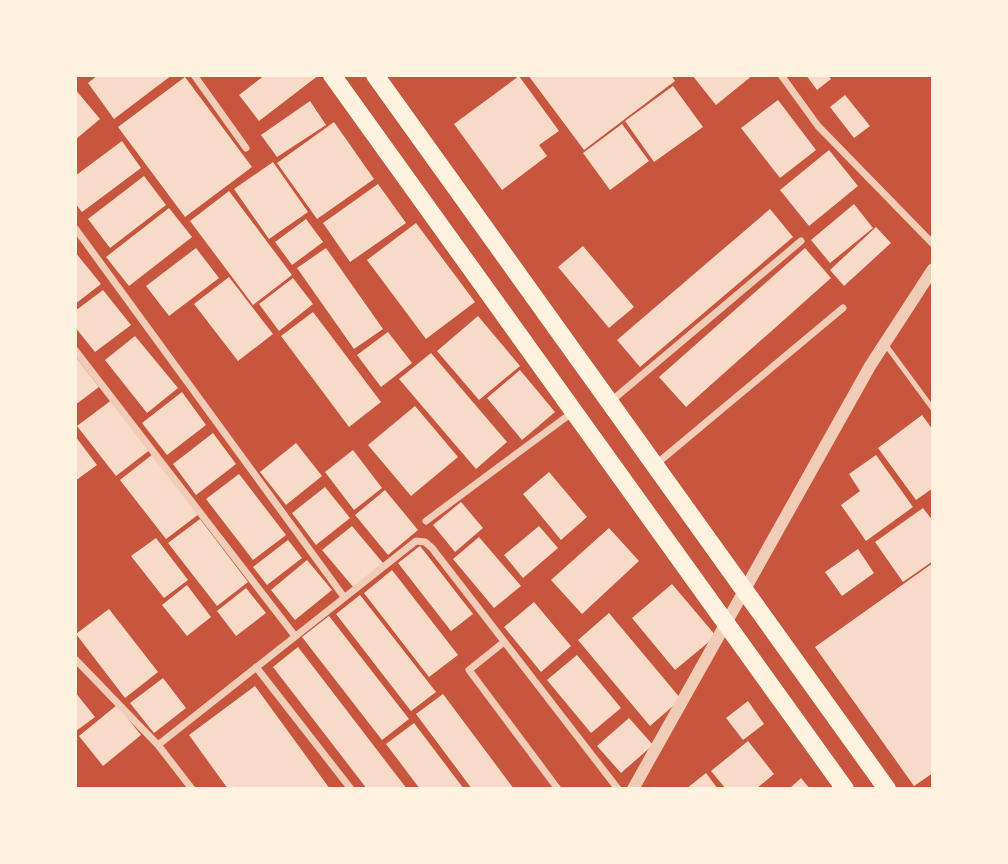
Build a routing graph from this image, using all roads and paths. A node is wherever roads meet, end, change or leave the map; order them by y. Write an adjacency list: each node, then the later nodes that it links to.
1 (194, 75): 5 (street)
2 (332, 75): 15 (main road)
3 (375, 75): 13 (main road)
4 (781, 75): 8 (street)
5 (246, 148)
6 (75, 228): 19 (street)
7 (801, 241): 13 (street)
8 (933, 244)
9 (933, 269): 11 (street)
10 (843, 308): 16 (street)
11 (885, 343): 14 (lane); 18 (street)
12 (75, 350): 21 (street)
13 (610, 403): 16 (main road)
14 (933, 409)
15 (574, 411): 17 (street); 20 (main road)
16 (654, 465): 18 (main road)
17 (426, 522)
18 (743, 590): 20 (street); 32 (main road)
19 (344, 597): 21 (street); 22 (street)
20 (725, 623): 30 (street); 31 (main road)
21 (295, 636): 24 (street)
22 (504, 642): 28 (street); 29 (street)
23 (75, 659): 25 (street)
24 (256, 667): 25 (street); 27 (street)
25 (158, 746): 26 (street)
26 (192, 789)
27 (351, 789)
28 (558, 789)
29 (618, 789)
30 (634, 789)
31 (845, 789)
32 (887, 789)

